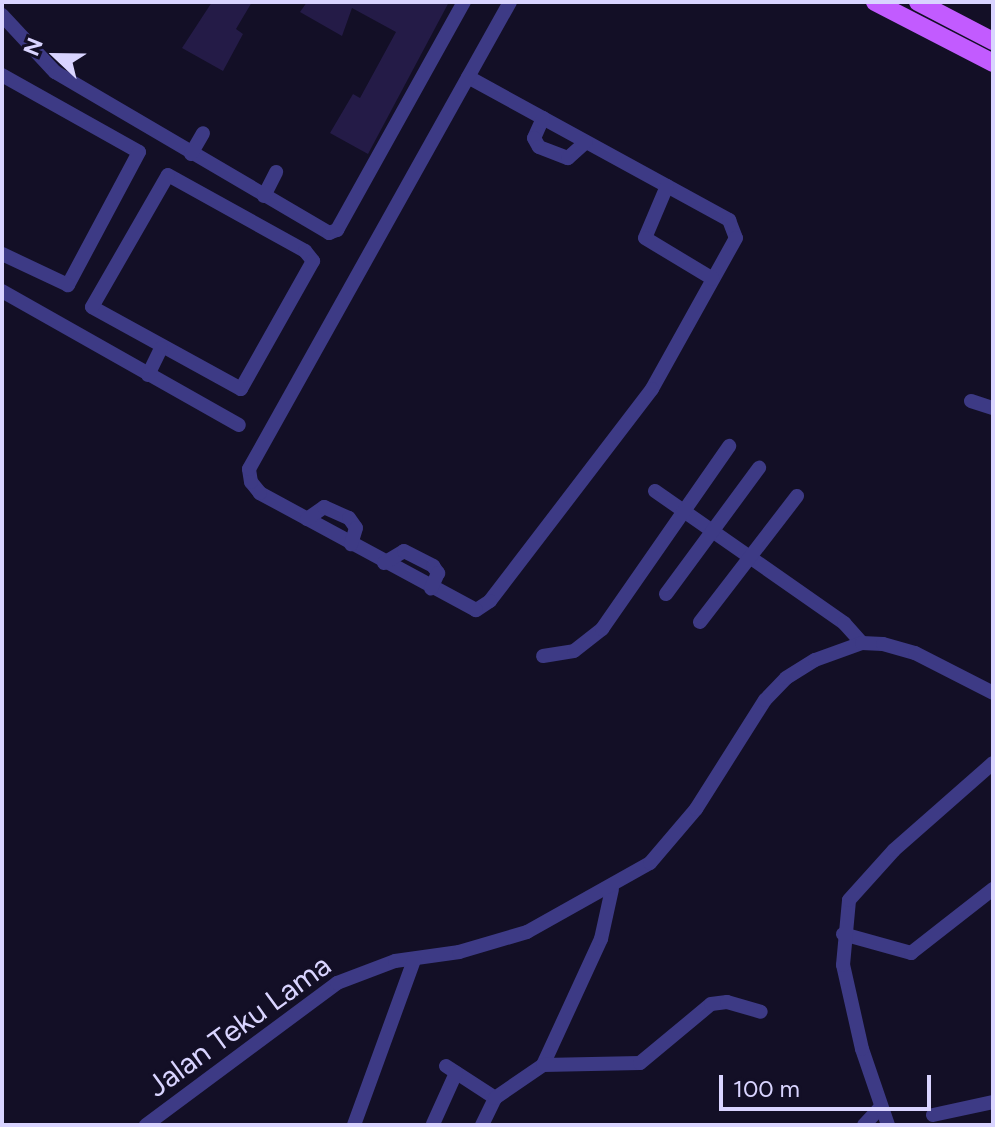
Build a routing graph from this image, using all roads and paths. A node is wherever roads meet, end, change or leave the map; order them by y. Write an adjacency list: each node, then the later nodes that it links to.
1 (464, 2): 16 (street)
2 (510, 2): 9 (street)
3 (875, 2): 7 (main road)
4 (918, 2): 6 (main road)
5 (2, 15): 13 (street)
6 (993, 41)
7 (993, 63)
8 (2, 75): 17 (street)
9 (468, 77): 10 (street); 30 (street)
10 (543, 118): 12 (street); 12 (street)
11 (203, 133): 13 (street)
12 (586, 142): 15 (street)
13 (191, 154): 16 (street)
14 (276, 172): 16 (street)
15 (667, 186): 18 (street); 18 (street)
16 (264, 196)
17 (2, 254)
18 (713, 279): 35 (street)
19 (2, 291): 21 (street)
20 (161, 348): 20 (street); 21 (street)
21 (148, 375): 24 (street)
22 (971, 401): 23 (street)
23 (993, 408)
24 (239, 425)
25 (729, 446): 29 (street)
26 (759, 468): 31 (street)
27 (655, 491): 29 (street)
28 (797, 496): 33 (street)
29 (682, 510): 31 (street); 39 (street)
30 (307, 519): 32 (street); 32 (street)
31 (713, 531): 33 (street); 36 (street)
32 (351, 544): 34 (street)
33 (750, 557): 37 (street); 38 (street)
34 (384, 563): 35 (street); 35 (street)
35 (431, 589)
36 (666, 594)
37 (700, 622)
38 (862, 643): 40 (street, Jalan Teku Lama); 42 (street, Jalan Teku Lama)
39 (543, 656)
40 (993, 693)
41 (993, 763): 44 (street)
42 (612, 889): 45 (street, Jalan Teku Lama); 47 (street)
43 (993, 889): 44 (street)
44 (843, 934): 50 (street)
45 (414, 960): 53 (street, Jalan Teku Lama); 54 (street)
46 (761, 1012): 47 (street)
47 (543, 1065): 48 (street)
48 (495, 1098): 52 (street); 55 (street)
49 (993, 1102): 51 (street)
50 (881, 1107): 56 (street); 57 (street)
51 (933, 1115)
52 (433, 1124)
53 (146, 1125)
54 (354, 1125)
55 (482, 1125)
56 (864, 1125)
57 (888, 1125)

